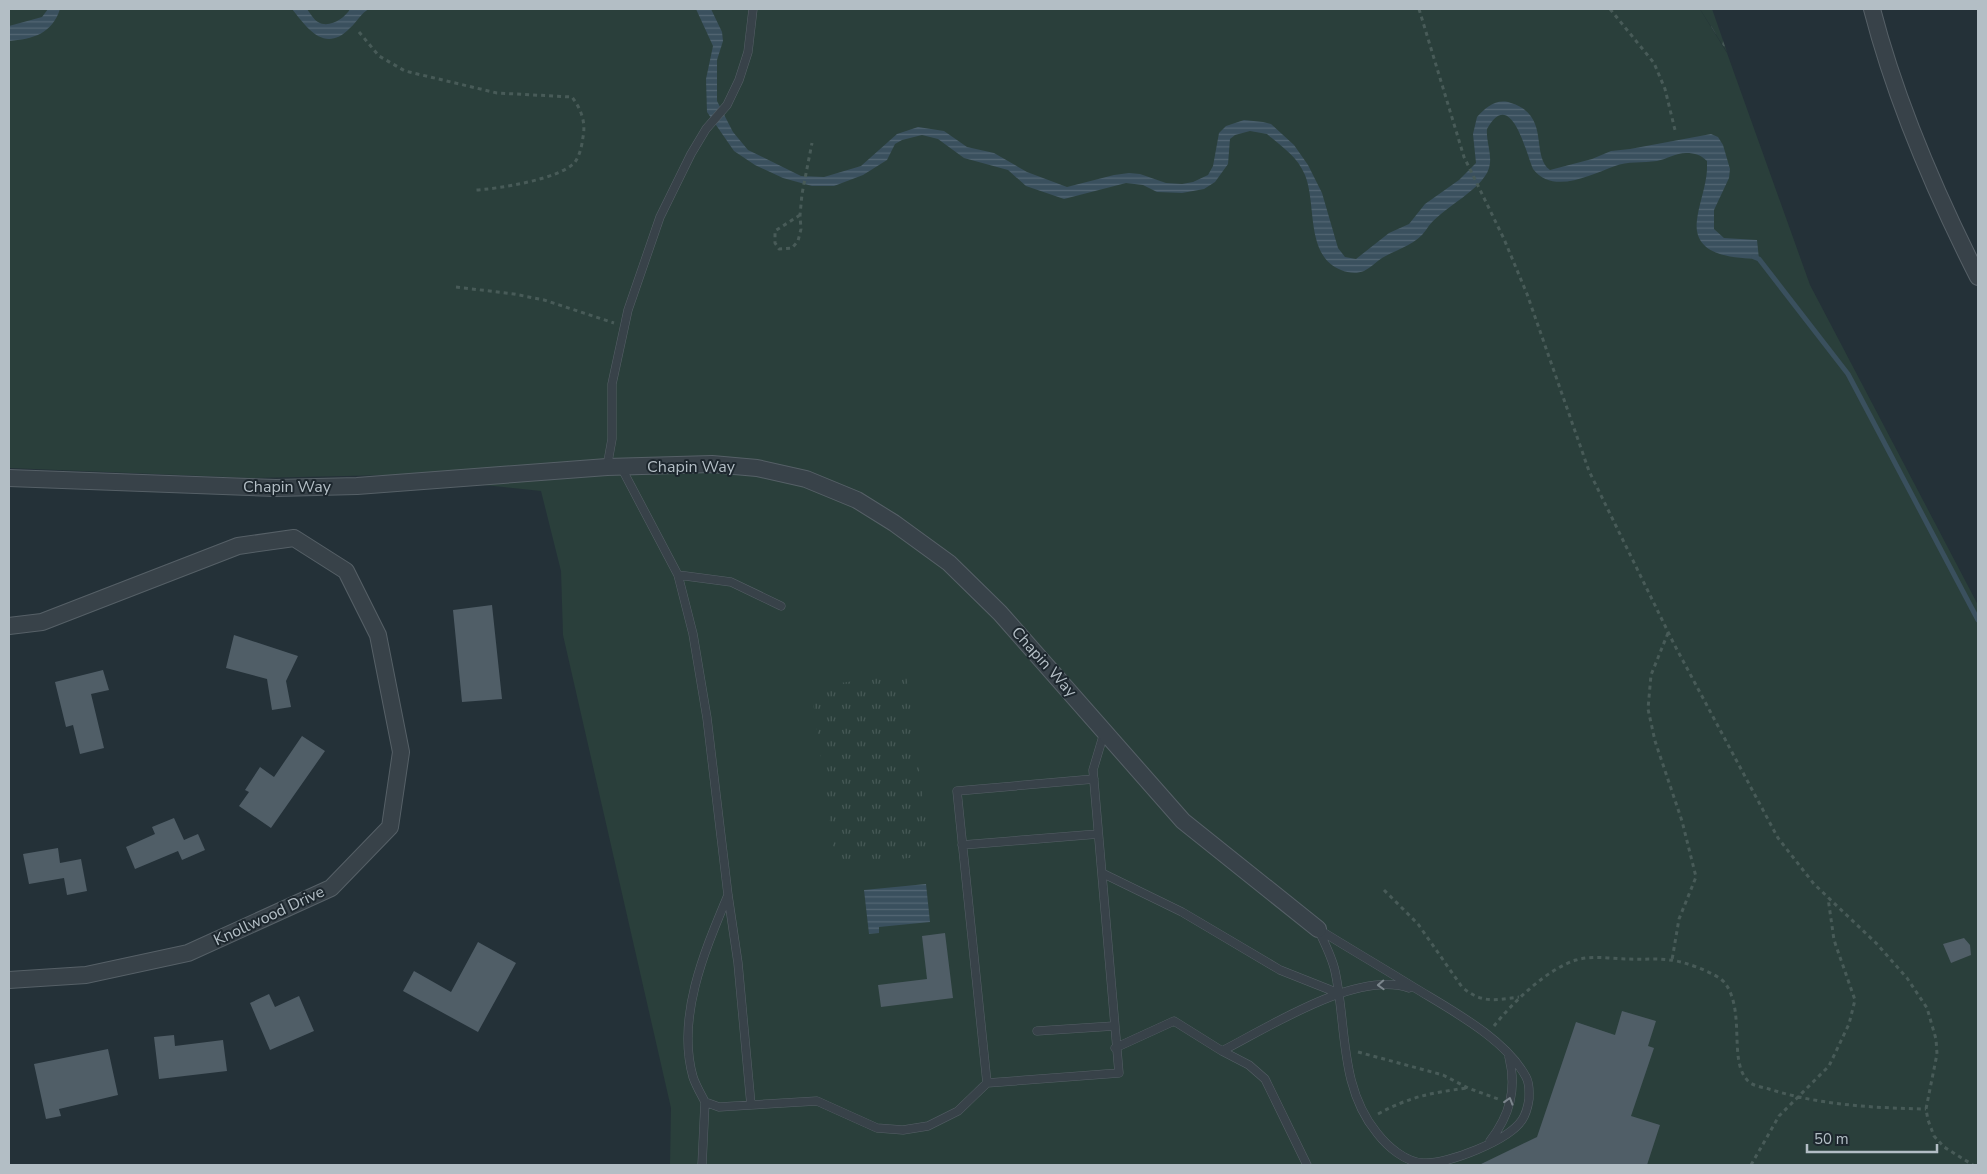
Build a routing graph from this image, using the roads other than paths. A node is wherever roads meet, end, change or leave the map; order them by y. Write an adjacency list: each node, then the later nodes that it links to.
1 (753, 9): 4 (lane)
2 (1872, 9): 3 (street)
3 (1978, 277)
4 (614, 467): 5 (street, Chapin Way); 6 (lane); 9 (street, Chapin Way)
5 (9, 478)
6 (678, 575): 7 (lane); 14 (lane)
7 (781, 606)
8 (9, 626): 16 (street, Knollwood Drive)
9 (1105, 731): 10 (lane); 15 (street, Chapin Way)
10 (1094, 779): 11 (lane); 12 (lane)
11 (1098, 834): 12 (lane); 13 (lane)
12 (962, 845): 24 (lane)
13 (1102, 873): 17 (lane); 19 (lane)
14 (728, 895): 25 (lane); 26 (lane)
15 (1318, 929): 17 (lane); 18 (lane)
16 (9, 980)
17 (1338, 993): 18 (lane, one-way to 17); 22 (lane); 28 (lane)
18 (1423, 993): 23 (lane)
19 (1114, 1026): 20 (lane); 21 (lane)
20 (1037, 1031)
21 (1115, 1048): 22 (lane); 24 (lane)
22 (1222, 1051): 30 (lane)
23 (1509, 1056): 27 (lane, one-way to 23); 27 (lane)
24 (987, 1083): 26 (lane)
25 (705, 1102): 26 (lane); 29 (lane)
26 (751, 1104)
27 (1489, 1143): 28 (lane)
28 (1408, 1162)
29 (702, 1165)
30 (1307, 1165)

